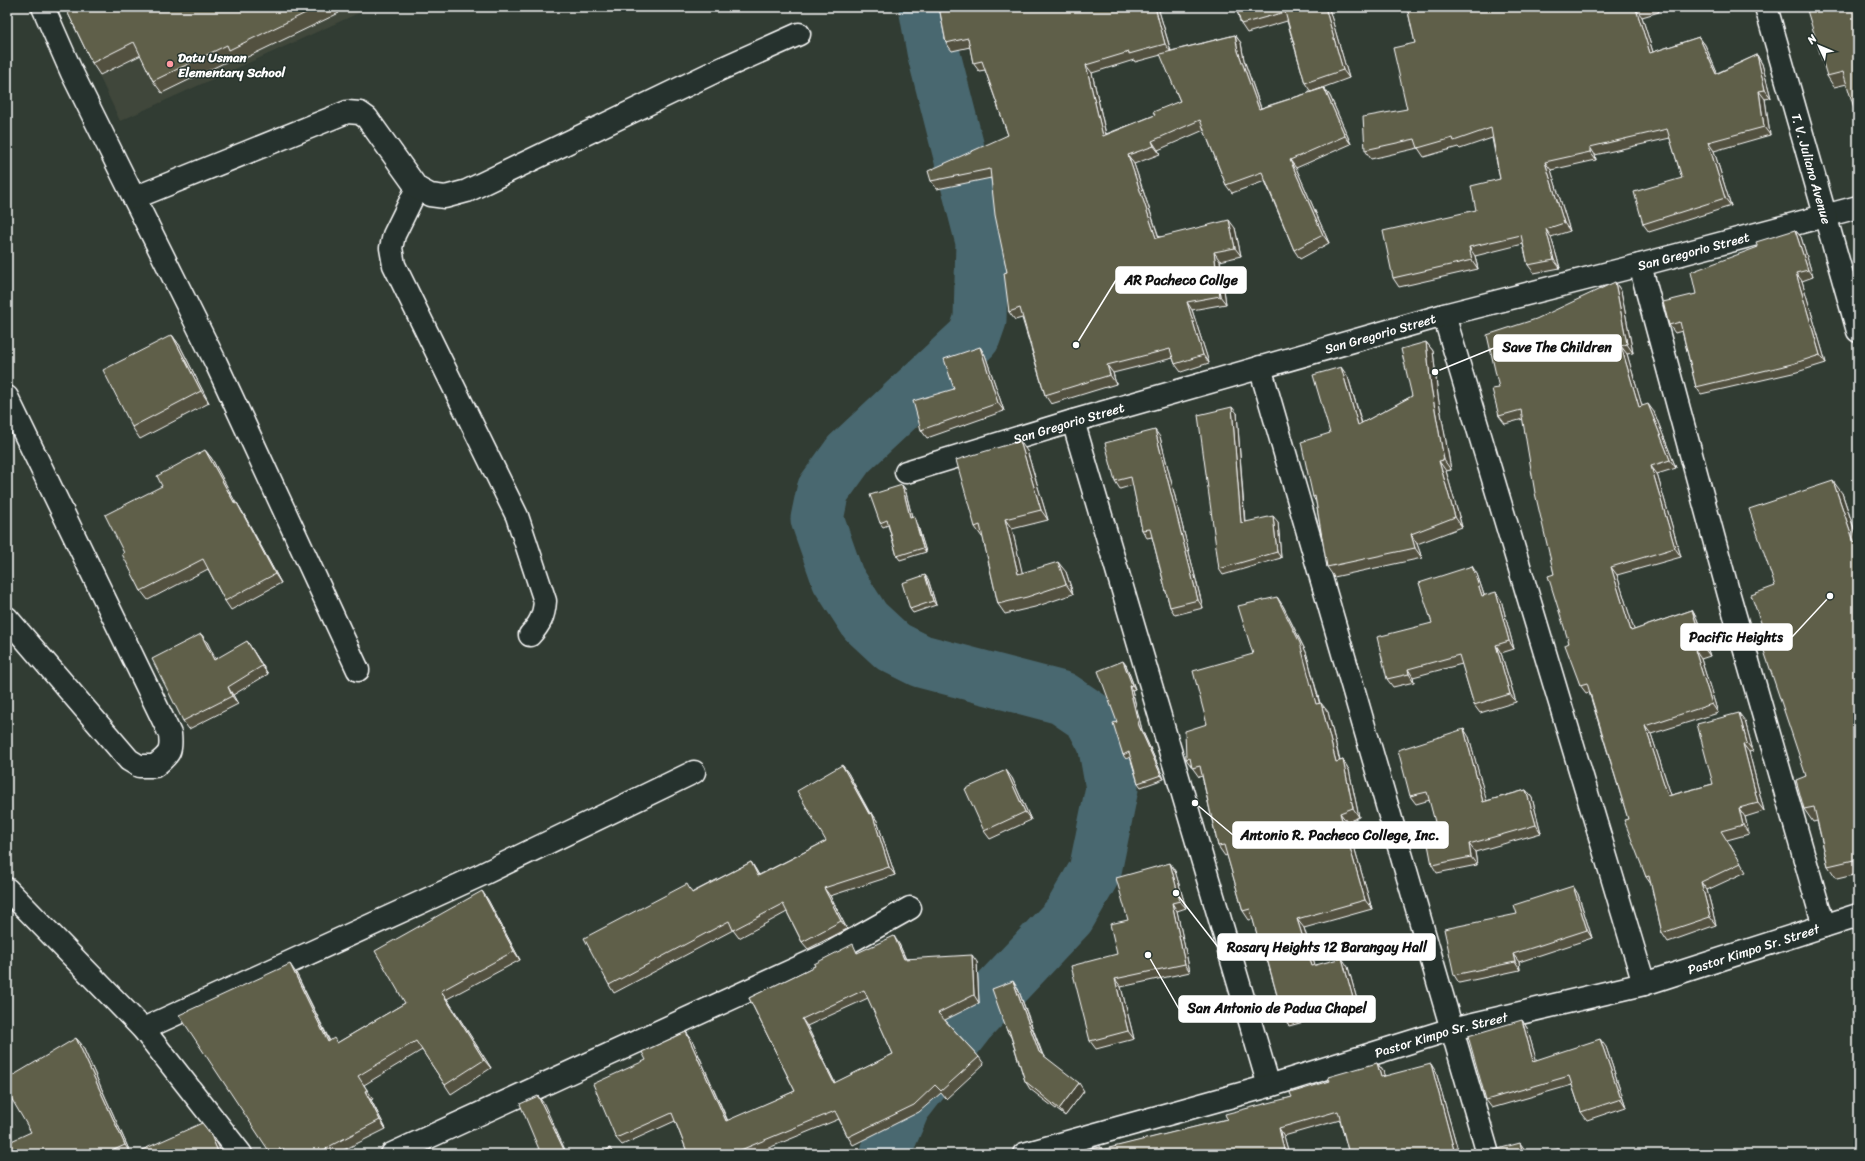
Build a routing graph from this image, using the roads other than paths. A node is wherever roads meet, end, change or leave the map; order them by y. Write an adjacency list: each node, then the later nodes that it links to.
1 (43, 7): 5 (street)
2 (1766, 7): 7 (street, T. V. Juliano Avenue)
3 (799, 34): 4 (street)
4 (417, 188): 5 (street); 16 (street)
5 (134, 198): 17 (street)
6 (1858, 207): 7 (street, San Gregorio Street)
7 (1825, 216): 8 (street, San Gregorio Street); 10 (street, T. V. Juliano Avenue)
8 (1640, 266): 9 (street, San Gregorio Street); 22 (street)
9 (1444, 314): 11 (street, San Gregorio Street); 23 (street)
10 (1858, 330)
11 (1260, 368): 13 (street, San Gregorio Street); 25 (street)
12 (7, 397): 15 (street)
13 (1073, 421): 14 (street, San Gregorio Street); 26 (street)
14 (906, 472)
15 (7, 618)
16 (530, 635)
17 (358, 670)
18 (694, 772): 24 (street)
19 (7, 889): 24 (street)
20 (910, 908): 28 (street)
21 (1858, 916): 22 (street, Pastor Kimpo Sr. Street)
22 (1824, 926): 23 (street, Pastor Kimpo Sr. Street)
23 (1644, 984): 25 (street, Pastor Kimpo Sr. Street)
24 (143, 1028): 27 (street)
25 (1452, 1029): 26 (street, Pastor Kimpo Sr. Street); 30 (street)
26 (1269, 1086): 29 (street, Pastor Kimpo Sr. Street)
27 (241, 1154)
28 (392, 1154)
29 (1024, 1154)
30 (1488, 1154)

